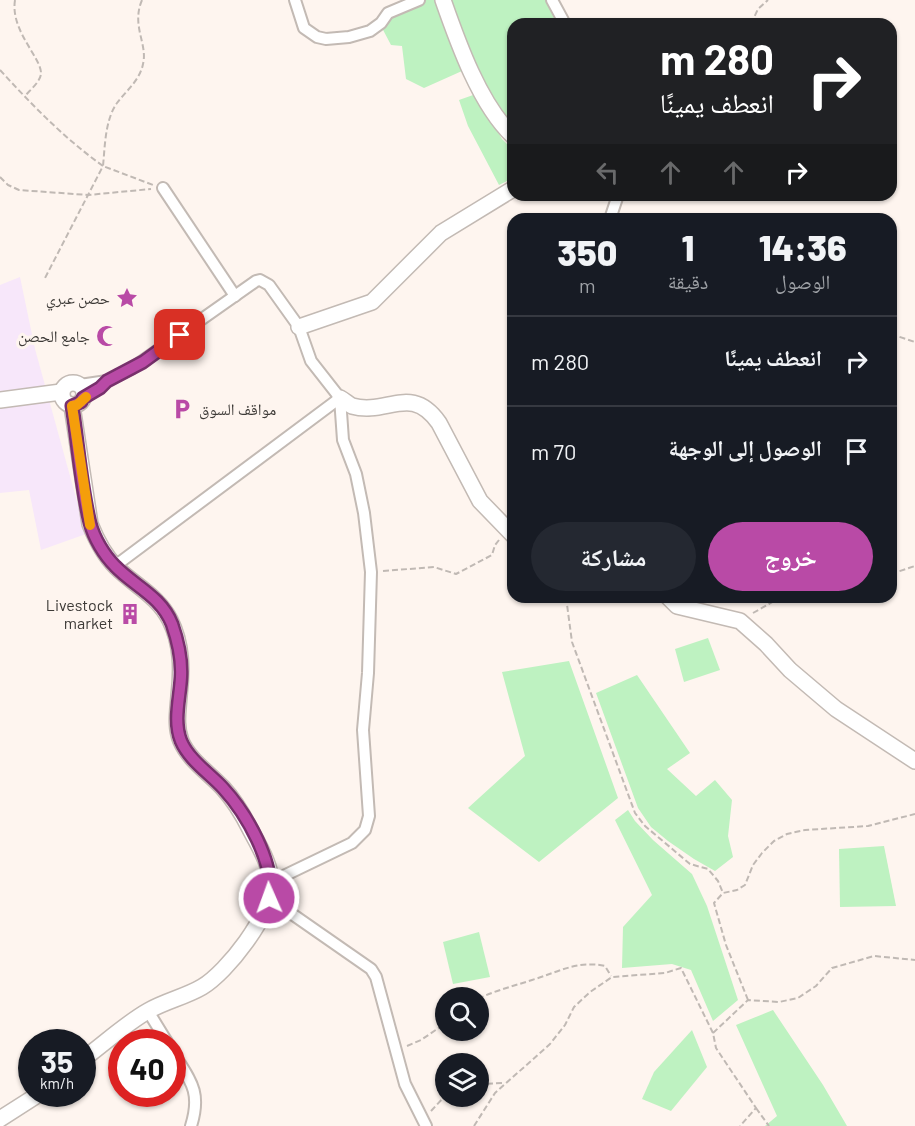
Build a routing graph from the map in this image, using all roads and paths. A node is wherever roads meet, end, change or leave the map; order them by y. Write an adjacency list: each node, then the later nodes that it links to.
1 (15, 0): 11 (path)
2 (142, 0): 13 (path)
3 (295, 0): 4 (street)
4 (419, 0)
5 (443, 0): 12 (street)
6 (552, 0): 8 (street)
7 (768, 0): 9 (path)
8 (562, 18)
9 (754, 18)
10 (0, 70): 11 (path)
11 (25, 96): 13 (path)
12 (507, 129)
13 (103, 166): 15 (path); 17 (path)
14 (0, 177): 17 (path)
15 (163, 188): 17 (path); 19 (street)
16 (507, 193): 20 (street)
17 (88, 195): 18 (path)
18 (45, 279)
19 (235, 296): 20 (street); 23 (street)
20 (299, 327): 24 (street)
21 (897, 336): 22 (path)
22 (915, 342)
23 (78, 396): 25 (street); 28 (street)
24 (340, 398): 26 (street); 28 (street); 30 (street)
25 (0, 400)
26 (507, 530)
27 (507, 535): 30 (path)
28 (114, 566): 38 (street)
29 (915, 566): 31 (path)
30 (371, 572): 38 (street)
31 (897, 572)
32 (567, 603): 39 (path)
33 (674, 603): 35 (street)
34 (772, 603): 35 (path)
35 (740, 621): 36 (street)
36 (915, 761)
37 (915, 814): 39 (path)
38 (271, 882): 40 (street)
39 (723, 892): 44 (path)
40 (269, 898): 45 (street); 50 (street)
41 (915, 960): 44 (path)
42 (612, 977): 43 (path); 48 (path); 52 (path)
43 (489, 994)
44 (748, 1000): 48 (path)
45 (148, 1011): 46 (street); 49 (street)
46 (159, 1029)
47 (435, 1030): 50 (path)
48 (713, 1033): 56 (path)
49 (96, 1050)
50 (396, 1051): 58 (street)
51 (186, 1074): 59 (street)
52 (505, 1083): 53 (path); 60 (path)
53 (489, 1084)
54 (19, 1107): 57 (street)
55 (437, 1107): 58 (path)
56 (756, 1108): 61 (path); 62 (path)
57 (0, 1119)
58 (424, 1124)
59 (191, 1126)
60 (474, 1126)
61 (740, 1126)
62 (769, 1126)

